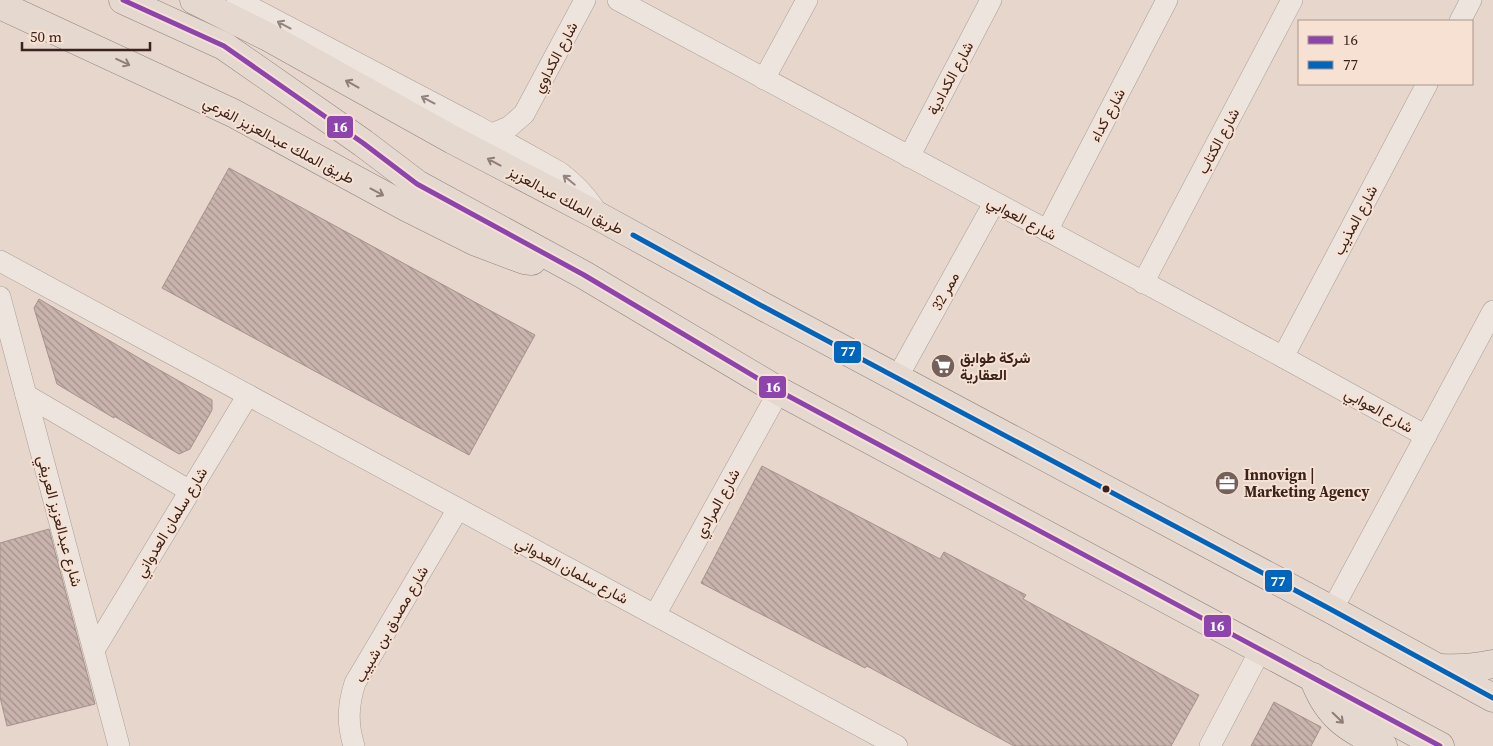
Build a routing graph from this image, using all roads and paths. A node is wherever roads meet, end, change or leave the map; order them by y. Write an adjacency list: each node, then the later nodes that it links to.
1 (123, 0): 23 (main road)
2 (194, 0): 20 (main road, طريق الملك عبدالعزيز, one-way to 2)
3 (237, 0): 16 (street, one-way to 3)
4 (585, 0): 15 (street, شارع الكداوي)
5 (618, 0): 13 (street, شارع العوابي)
6 (806, 0): 13 (street)
7 (991, 0): 18 (street, شارع الكدادية)
8 (1168, 0): 21 (street, شارع كداء)
9 (1292, 0): 24 (street, شارع الكتاب)
10 (1471, 0): 12 (street)
11 (0, 5): 23 (main road, طريق الملك عبدالعزيز الفرعي, one-way to 23)
12 (1461, 20)
13 (764, 79): 18 (street, شارع العوابي)
14 (1426, 85): 27 (street, شارع المذيب)
15 (524, 114): 16 (street, شارع الكداوي); 17 (street, شارع الكداوي)
16 (492, 134): 17 (street)
17 (525, 154): 20 (street, one-way to 17)
18 (909, 157): 19 (street, شارع العوابي)
19 (994, 203): 21 (street, شارع العوابي); 28 (street, ممر 32)
20 (600, 217): 28 (main road, طريق الملك عبدالعزيز)
21 (1046, 231): 24 (street, شارع العوابي)
22 (0, 261): 31 (street, شارع سلمان العدواني)
23 (562, 264): 29 (main road)
24 (1144, 283): 27 (street, شارع العوابي)
25 (0, 297): 30 (street, شارع عبدالعزيز العريفي)
26 (1493, 311): 32 (street)
27 (1283, 357): 32 (street, شارع العوابي)
28 (897, 378): 35 (main road, طريق الملك عبدالعزيز)
29 (779, 391): 36 (street, شارع المرادي); 37 (main road)
30 (26, 395): 33 (street); 38 (street, شارع عبدالعزيز العريفي)
31 (248, 395): 33 (street, شارع سلمان العدواني); 34 (street, شارع سلمان العدواني)
32 (1426, 436): 35 (street)
33 (190, 490): 38 (street, شارع سلمان العدواني)
34 (458, 509): 36 (street, شارع سلمان العدواني); 43 (street, شارع مصدق بن شبيب)
35 (1332, 610): 40 (main road, طريق الملك عبدالعزيز)
36 (655, 615): 45 (street, شارع سلمان العدواني)
37 (1261, 649): 41 (main road); 46 (street)
38 (94, 650): 44 (street, شارع عبدالعزيز العريفي)
39 (1493, 664): 40 (main road)
40 (1440, 668): 42 (main road, طريق الملك عبدالعزيز)
41 (1313, 677): 47 (main road, one-way to 47); 48 (main road)
42 (1493, 698)
43 (358, 743)
44 (118, 746)
45 (897, 746)
46 (1210, 746)
47 (1383, 746)
48 (1440, 746)

